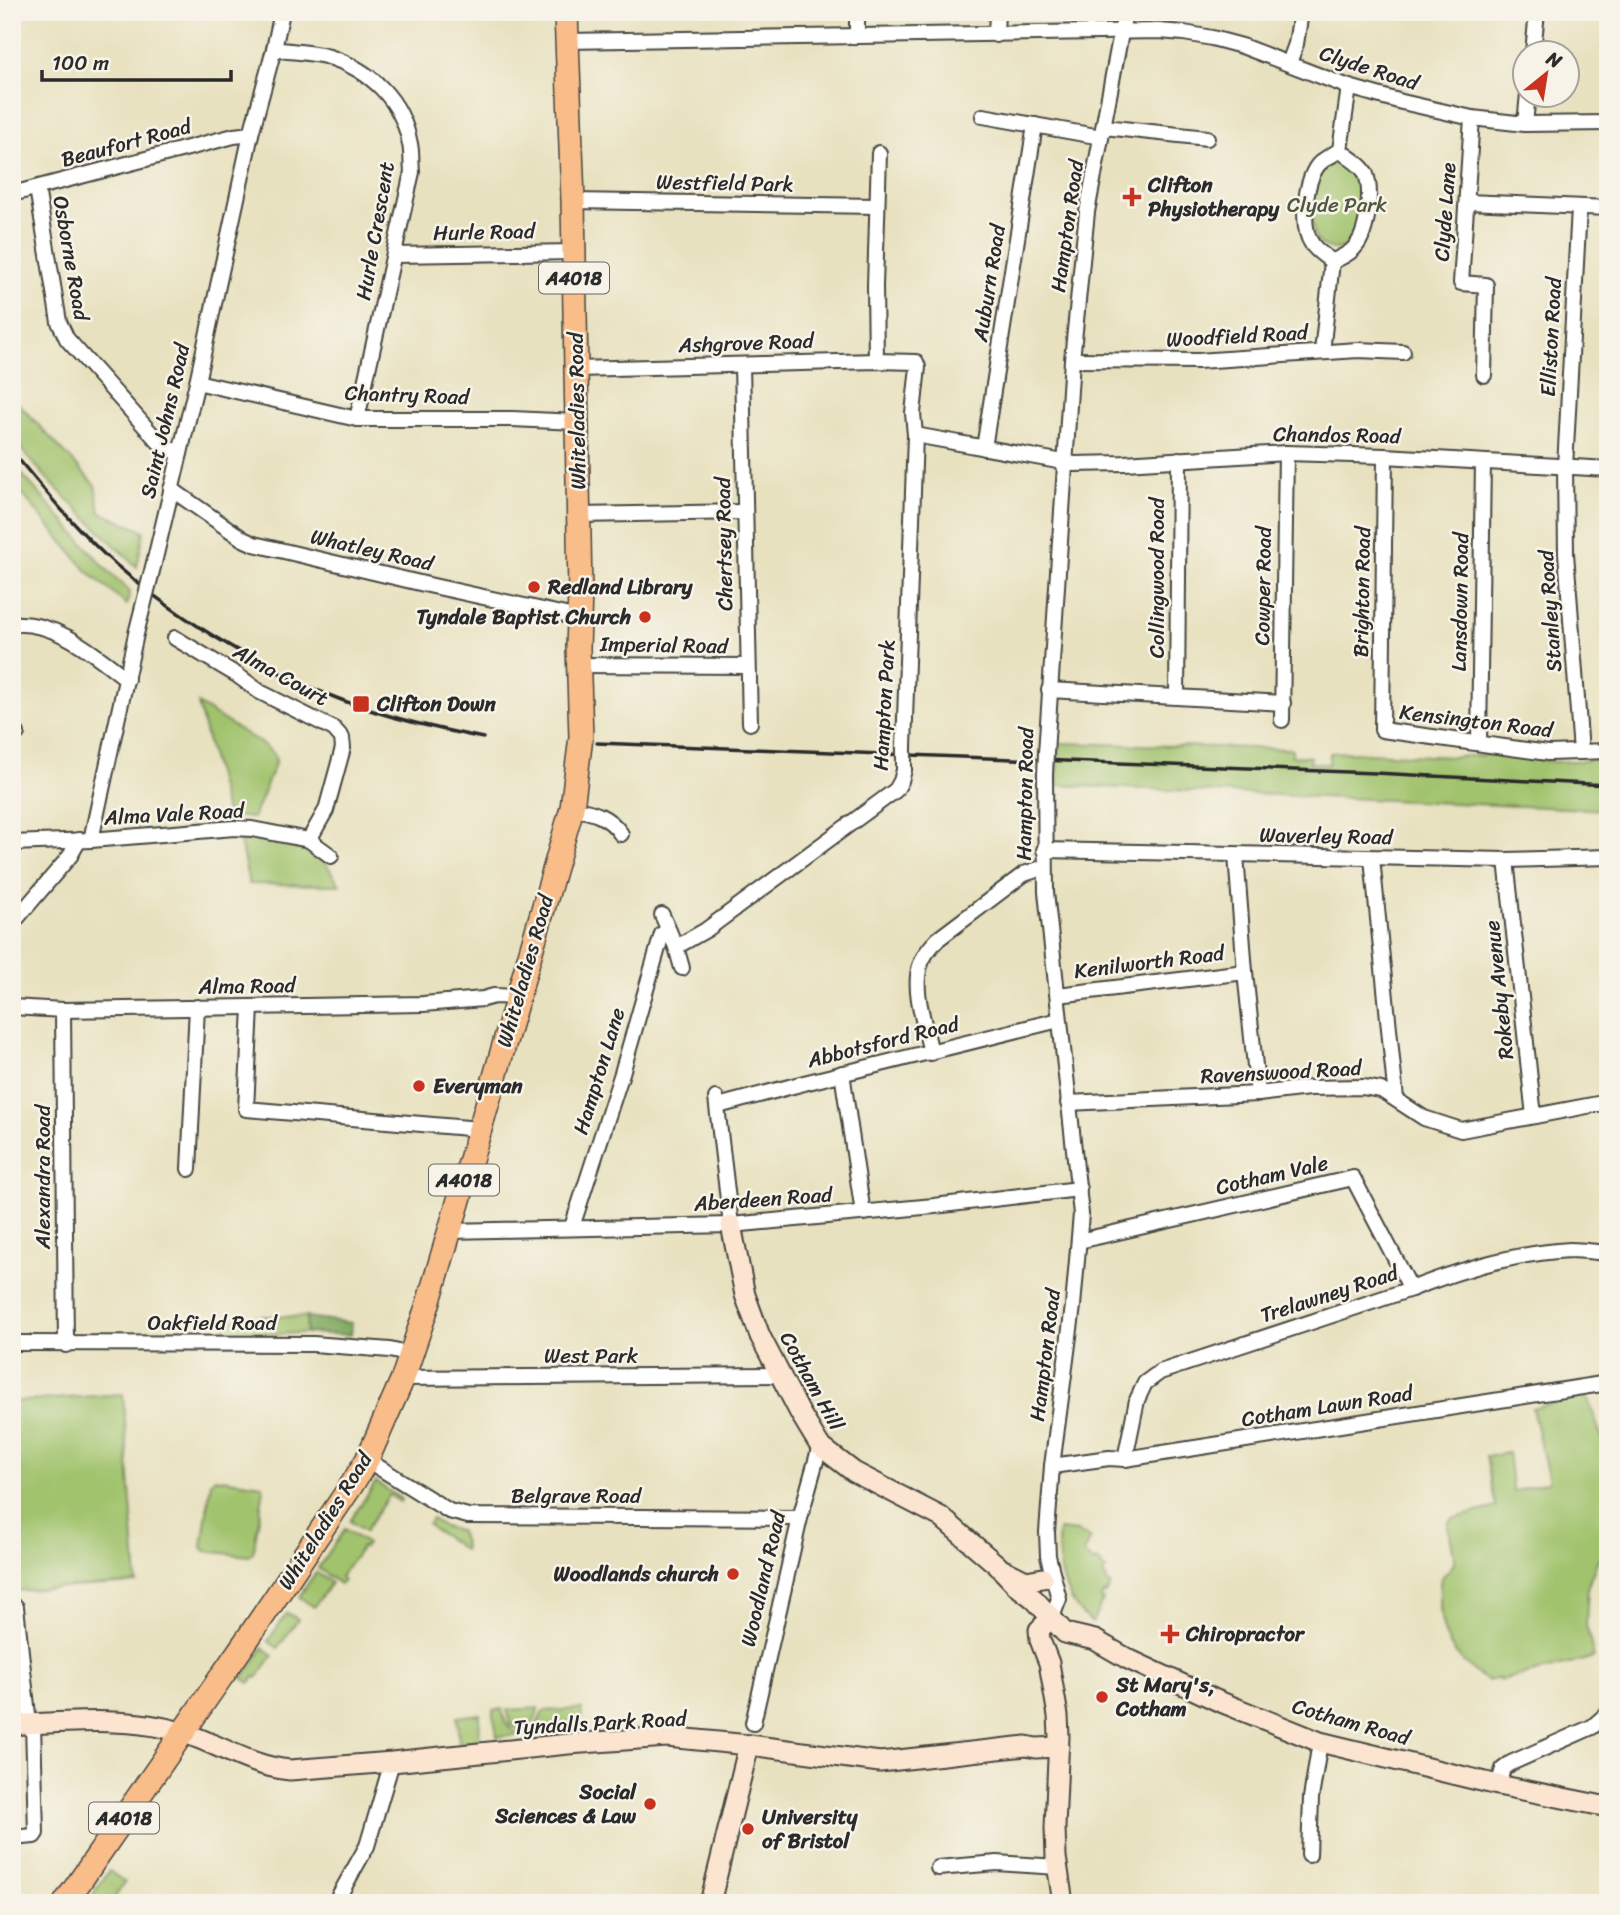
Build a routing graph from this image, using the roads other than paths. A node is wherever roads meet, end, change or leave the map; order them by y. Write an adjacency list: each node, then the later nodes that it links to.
1 (282, 12): 13 (street, Saint Johns Road)
2 (566, 12): 12 (main road, Whiteladies Road / A4018)
3 (857, 12): 10 (street)
4 (997, 12): 9 (street)
5 (1125, 12): 8 (street, Hampton Road)
6 (1301, 12): 14 (street)
7 (1537, 12): 11 (street)
8 (1122, 33): 9 (street, Clyde Road); 14 (street, Clyde Road); 22 (street, Hampton Road)
9 (996, 34): 10 (street, Clyde Road)
10 (857, 36): 12 (street, Clyde Road)
11 (1534, 38)
12 (567, 41): 29 (main road, Whiteladies Road / A4018)
13 (274, 49): 23 (street, Saint Johns Road); 35 (street, Hurle Crescent)
14 (1289, 63): 15 (street, Clyde Road)
15 (1349, 87): 18 (street, Clyde Road); 25 (street)
16 (1527, 108): 20 (street)
17 (983, 116): 21 (street)
18 (1472, 118): 20 (street, Clyde Road); 30 (street, Clyde Lane)
19 (1608, 123): 20 (street, Clyde Road)
20 (1525, 124)
21 (1035, 125): 22 (street); 49 (street, Auburn Road)
22 (1102, 132): 24 (street); 39 (street, Hampton Road)
23 (251, 135): 27 (street, Beaufort Road); 45 (street, Saint Johns Road)
24 (1207, 138)
25 (1340, 150): 36 (street); 36 (street)
26 (879, 153): 31 (street)
27 (37, 188): 28 (street, Beaufort Road); 50 (street, Osborne Road)
28 (12, 194)
29 (573, 201): 31 (street, Westfield Park); 34 (main road, Whiteladies Road / A4018)
30 (1467, 202): 32 (street); 44 (street, Clyde Lane)
31 (876, 206): 40 (street)
32 (1579, 208): 33 (street); 56 (street, Elliston Road)
33 (1608, 208)
34 (574, 252): 35 (street, Hurle Road); 43 (main road, Whiteladies Road / A4018)
35 (394, 255): 46 (street, Hurle Crescent)
36 (1332, 262): 37 (street)
37 (1322, 352): 38 (street, Woodfield Road); 39 (street, Woodfield Road)
38 (1403, 352)
39 (1072, 360): 54 (street, Hampton Road)
40 (876, 361): 41 (street, Ashgrove Road); 42 (street, Ashgrove Road)
41 (916, 362): 48 (street, Hampton Park)
42 (741, 365): 43 (street, Ashgrove Road); 59 (street, Chertsey Road)
43 (577, 369): 47 (main road, Whiteladies Road / A4018)
44 (1484, 375)
45 (197, 382): 46 (street, Chantry Road); 50 (street, Saint Johns Road)
46 (357, 419): 47 (street, Chantry Road)
47 (577, 422): 60 (main road, Whiteladies Road / A4018)
48 (915, 435): 49 (street); 91 (street, Hampton Park, bridge)
49 (984, 447): 54 (street)
50 (180, 453): 58 (street, Saint Johns Road)
51 (1286, 453): 52 (street, Chandos Road); 53 (street, Chandos Road); 69 (street, Cowper Road)
52 (1385, 456): 55 (street, Chandos Road); 72 (street, Brighton Road)
53 (1179, 459): 54 (street, Chandos Road); 68 (street, Collingwood Road)
54 (1065, 463): 67 (street, Hampton Road)
55 (1483, 463): 56 (street, Chandos Road); 73 (street, Lansdown Road)
56 (1565, 467): 57 (street, Chandos Road); 75 (street, Stanley Road)
57 (1608, 469)
58 (171, 489): 61 (street, Whatley Road); 66 (street, Saint Johns Road, bridge)
59 (744, 512): 60 (street); 65 (street, Chertsey Road)
60 (579, 515): 61 (main road, Whiteladies Road / A4018)
61 (579, 618): 64 (main road, Whiteladies Road / A4018)
62 (12, 624): 66 (street)
63 (175, 638): 79 (street, Alma Court)
64 (578, 665): 65 (street, Imperial Road); 76 (main road, Whiteladies Road / A4018)
65 (748, 666): 71 (street, Chertsey Road)
66 (127, 679): 78 (street, Saint Johns Road)
67 (1049, 690): 68 (street); 81 (street, Hampton Road, bridge)
68 (1177, 697): 69 (street)
69 (1283, 703): 70 (street, Cowper Road)
70 (1282, 720)
71 (750, 723)
72 (1382, 730): 73 (street, Kensington Road)
73 (1479, 743): 75 (street, Kensington Road)
74 (1608, 751): 75 (street, Kensington Road)
75 (1581, 752)
76 (572, 808): 77 (street); 95 (main road, Whiteladies Road / A4018)
77 (621, 834)
78 (85, 840): 79 (street, Alma Vale Road); 80 (street, Alma Vale Road); 89 (street, Saint Johns Road)
79 (309, 840): 83 (street, Alma Vale Road)
80 (12, 843)
81 (1044, 850): 82 (street, Waverley Road); 87 (street, Hampton Road)
82 (1236, 855): 85 (street, Waverley Road); 93 (street)
83 (331, 856)
84 (1608, 857): 86 (street, Waverley Road)
85 (1372, 858): 86 (street, Waverley Road); 104 (street)
86 (1506, 860): 108 (street, Rokeby Avenue)
87 (1045, 867): 94 (street, Hampton Road); 101 (street)
88 (662, 915): 90 (street)
89 (12, 923)
90 (669, 930): 91 (street); 114 (street, Hampton Lane)
91 (676, 947): 92 (street)
92 (682, 968)
93 (1245, 972): 94 (street, Kenilworth Road); 103 (street)
94 (1058, 995): 100 (street, Hampton Road)
95 (516, 1004): 98 (street, Alma Road); 109 (main road, Whiteladies Road / A4018)
96 (12, 1007): 99 (street, Alma Road)
97 (197, 1007): 98 (street, Alma Road); 99 (street, Alma Road); 110 (street)
98 (251, 1007): 109 (street)
99 (63, 1010): 120 (street, Alexandra Road)
100 (1059, 1020): 101 (street, Abbotsford Road); 107 (street, Hampton Road)
101 (931, 1053): 102 (street, Abbotsford Road)
102 (842, 1073): 105 (street, Abbotsford Road); 112 (street)
103 (1258, 1094): 104 (street, Ravenswood Road); 107 (street, Ravenswood Road)
104 (1396, 1099): 108 (street, Ravenswood Road)
105 (717, 1102): 113 (street, Cotham Hill)
106 (1608, 1102): 108 (street, Ravenswood Road)
107 (1068, 1103): 111 (street, Hampton Road)
108 (1534, 1116)
109 (480, 1129): 115 (main road, Whiteladies Road / A4018)
110 (189, 1169)
111 (1079, 1189): 112 (street, Aberdeen Road); 116 (street, Hampton Road)
112 (863, 1213): 113 (street, Aberdeen Road)
113 (731, 1225): 114 (street, Aberdeen Road); 122 (street, Cotham Hill)
114 (572, 1227): 115 (street, Aberdeen Road)
115 (449, 1231): 121 (main road, Whiteladies Road / A4018)
116 (1079, 1241): 118 (street, Cotham Vale); 128 (street, Hampton Road)
117 (1608, 1253): 118 (street, Trelawney Road)
118 (1411, 1289): 127 (street, Trelawney Road)
119 (12, 1343): 120 (street, Oakfield Road)
120 (66, 1345): 121 (street, Oakfield Road)
121 (411, 1355): 123 (main road, Whiteladies Road / A4018)
122 (780, 1375): 123 (street, West Park); 125 (street, Cotham Hill)
123 (403, 1378): 126 (main road, Whiteladies Road / A4018)
124 (1608, 1383): 127 (street, Cotham Lawn Road)
125 (820, 1446): 129 (street, Woodland Road); 131 (street, Cotham Hill)
126 (367, 1460): 129 (street, Belgrave Road); 138 (main road, Whiteladies Road / A4018)
127 (1125, 1460): 128 (street, Cotham Lawn Road)
128 (1052, 1466): 130 (street, Hampton Road)
129 (800, 1518): 136 (street, Woodland Road)
130 (1048, 1556): 132 (street, Hampton Road); 134 (street, Hampton Road)
131 (997, 1565): 132 (street); 134 (street, Cotham Hill)
132 (1043, 1578): 134 (street, Hampton Road)
133 (12, 1607): 137 (street)
134 (1052, 1617): 139 (street); 140 (street, Cotham Road)
135 (1608, 1713): 143 (street)
136 (753, 1723)
137 (25, 1724): 138 (street, Tyndalls Park Road); 145 (street)
138 (183, 1732): 142 (street, Tyndalls Park Road); 149 (main road, Whiteladies Road / A4018)
139 (1059, 1742): 141 (street, Tyndalls Park Road); 147 (street)
140 (1320, 1742): 143 (street, Cotham Road); 146 (street)
141 (749, 1745): 142 (street, Tyndalls Park Road); 151 (street)
142 (392, 1762): 150 (street)
143 (1498, 1785): 144 (street, Cotham Road)
144 (1608, 1807)
145 (12, 1838)
146 (1305, 1848)
147 (1058, 1867): 148 (street); 152 (street)
148 (938, 1868)
149 (65, 1903)
150 (335, 1903)
151 (710, 1903)
152 (1063, 1903)

